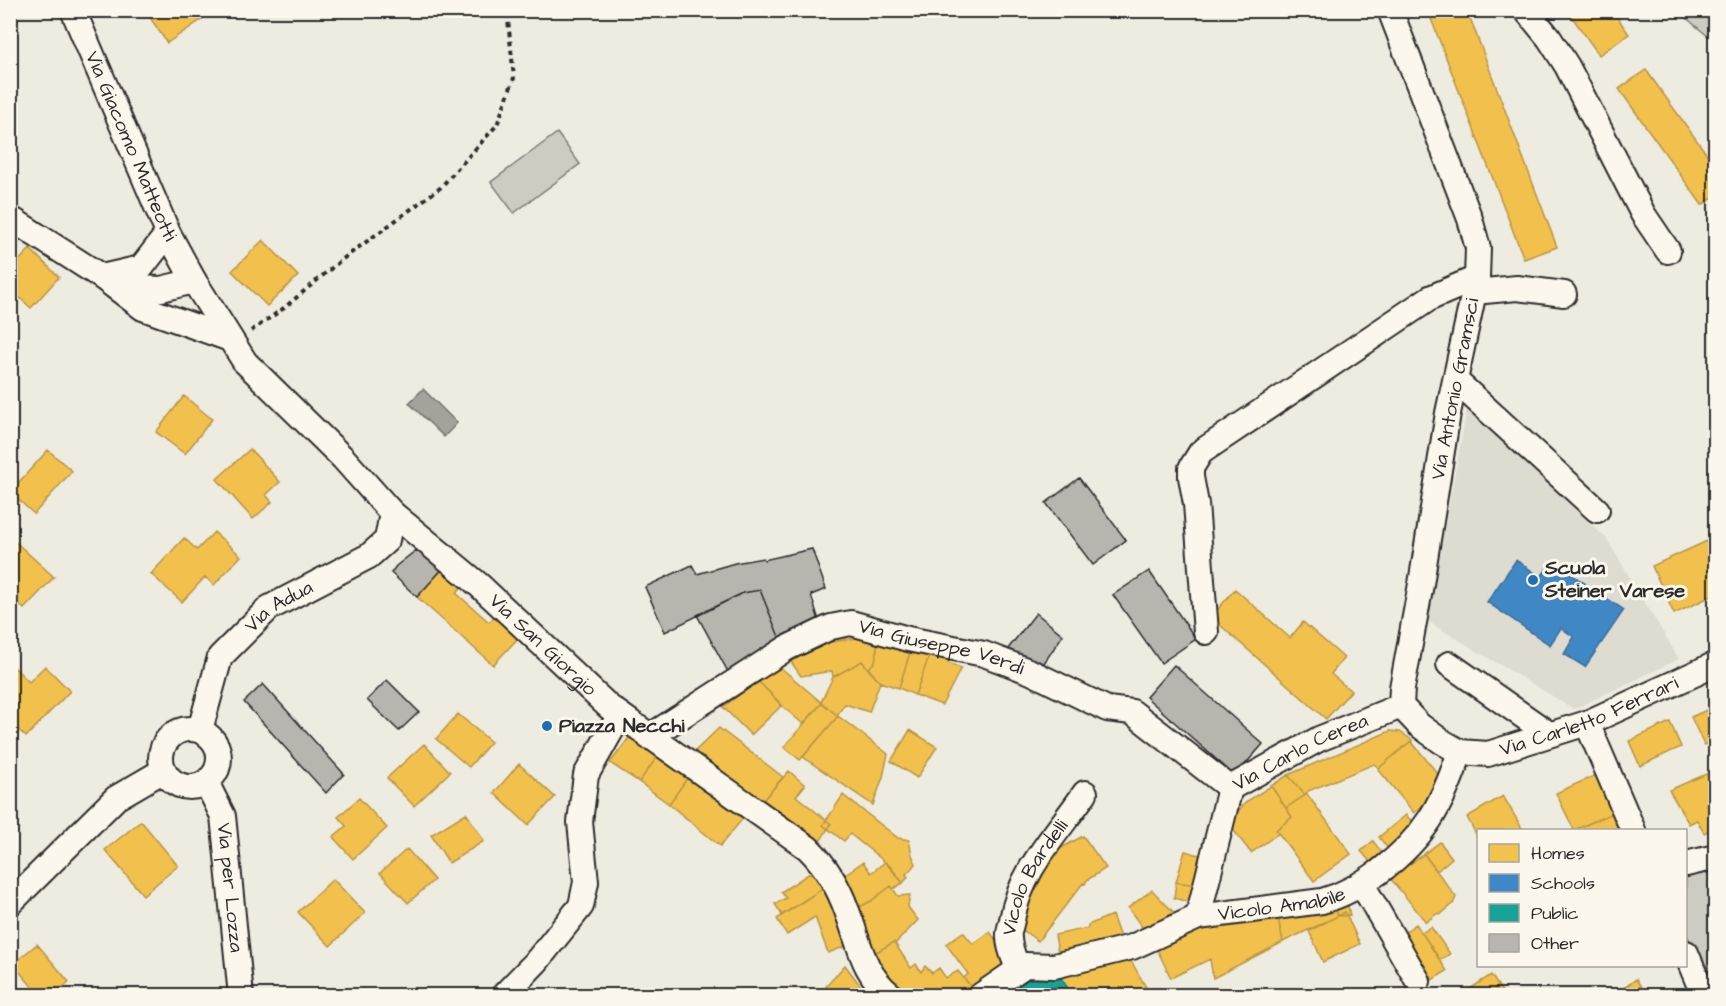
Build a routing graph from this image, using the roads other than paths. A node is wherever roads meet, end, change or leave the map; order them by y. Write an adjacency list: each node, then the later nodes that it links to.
1 (73, 10): 5 (street, Via Giacomo Matteotti)
2 (1390, 10): 9 (street, Via Antonio Gramsci)
3 (1526, 10): 6 (street)
4 (10, 218): 8 (street)
5 (168, 233): 7 (street, Via Giacomo Matteotti); 8 (street)
6 (1668, 251)
7 (194, 281): 8 (street); 11 (street, Via San Giorgio)
8 (109, 282): 11 (street)
9 (1475, 285): 10 (street); 12 (street, Via Antonio Gramsci); 15 (street)
10 (1564, 294)
11 (239, 335): 14 (street, Via San Giorgio)
12 (1456, 381): 13 (street); 18 (street, Via Antonio Gramsci)
13 (1597, 510)
14 (392, 513): 19 (street, Via San Giorgio); 21 (street, Via Adua)
15 (1206, 632)
16 (1449, 664): 22 (street)
17 (1716, 664): 20 (street, Via Carletto Ferrari)
18 (1401, 706): 24 (street); 27 (street, Via Carlo Cerea)
19 (620, 715): 23 (street, Via San Giorgio); 40 (street)
20 (1587, 723): 22 (street, Via Carletto Ferrari); 29 (street)
21 (200, 730): 25 (street); 26 (street)
22 (1549, 734): 24 (street, Via Carletto Ferrari)
23 (649, 737): 27 (street, Via Giuseppe Verdi); 41 (street, Via San Giorgio)
24 (1460, 752): 32 (street, Vicolo Amabile)
25 (164, 770): 26 (street); 33 (street)
26 (206, 782): 39 (street, Via per Lozza)
27 (1230, 788): 34 (street, Via Carlo Cerea)
28 (1085, 793): 36 (street, Vicolo Bardelli)
29 (1632, 829)
30 (1716, 857): 31 (street)
31 (1687, 864)
32 (1362, 884): 34 (street, Vicolo Amabile); 37 (street, Vicolo Amabile)
33 (10, 903)
34 (1198, 916): 36 (street)
35 (1687, 955): 42 (street)
36 (1018, 969): 38 (street)
37 (1418, 981)
38 (985, 994)
39 (241, 996)
40 (503, 996)
41 (892, 996)
42 (1704, 996)

